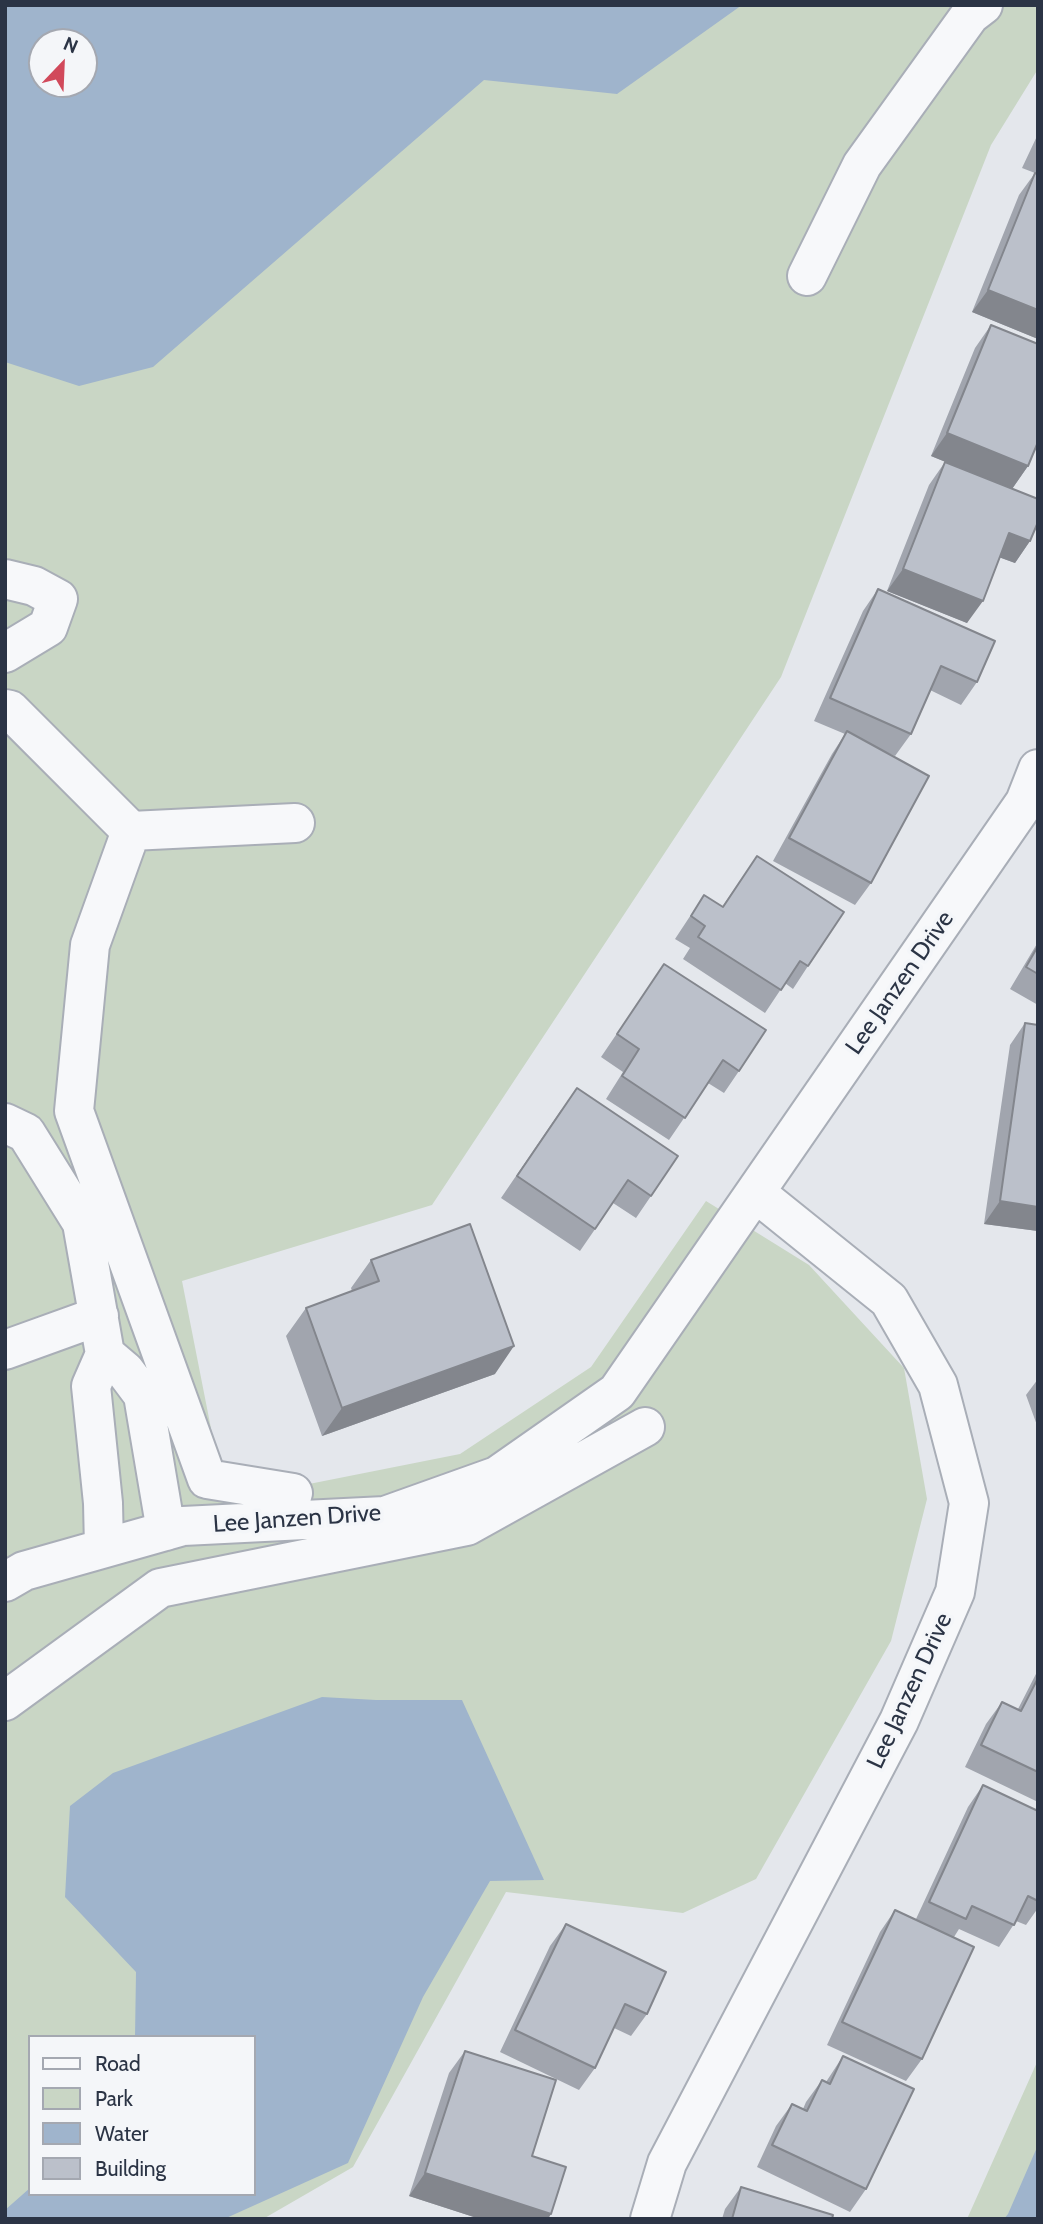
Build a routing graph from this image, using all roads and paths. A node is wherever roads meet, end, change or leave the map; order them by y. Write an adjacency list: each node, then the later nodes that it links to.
1 (983, 5): 2 (street)
2 (807, 276)
3 (5, 579): 4 (street)
4 (5, 653)
5 (5, 709): 8 (street)
6 (1038, 769): 10 (street, Lee Janzen Drive)
7 (295, 823): 8 (street)
8 (131, 831): 15 (street)
9 (5, 1123): 11 (street)
10 (756, 1193): 16 (street, Lee Janzen Drive); 20 (street, Lee Janzen Drive)
11 (99, 1316): 12 (street); 13 (street)
12 (5, 1350)
13 (105, 1354): 16 (street); 17 (street)
14 (645, 1427): 19 (street)
15 (293, 1493)
16 (166, 1531): 17 (street, Lee Janzen Drive)
17 (104, 1548): 18 (street, Lee Janzen Drive)
18 (5, 1582)
19 (5, 1701)
20 (650, 2219)

